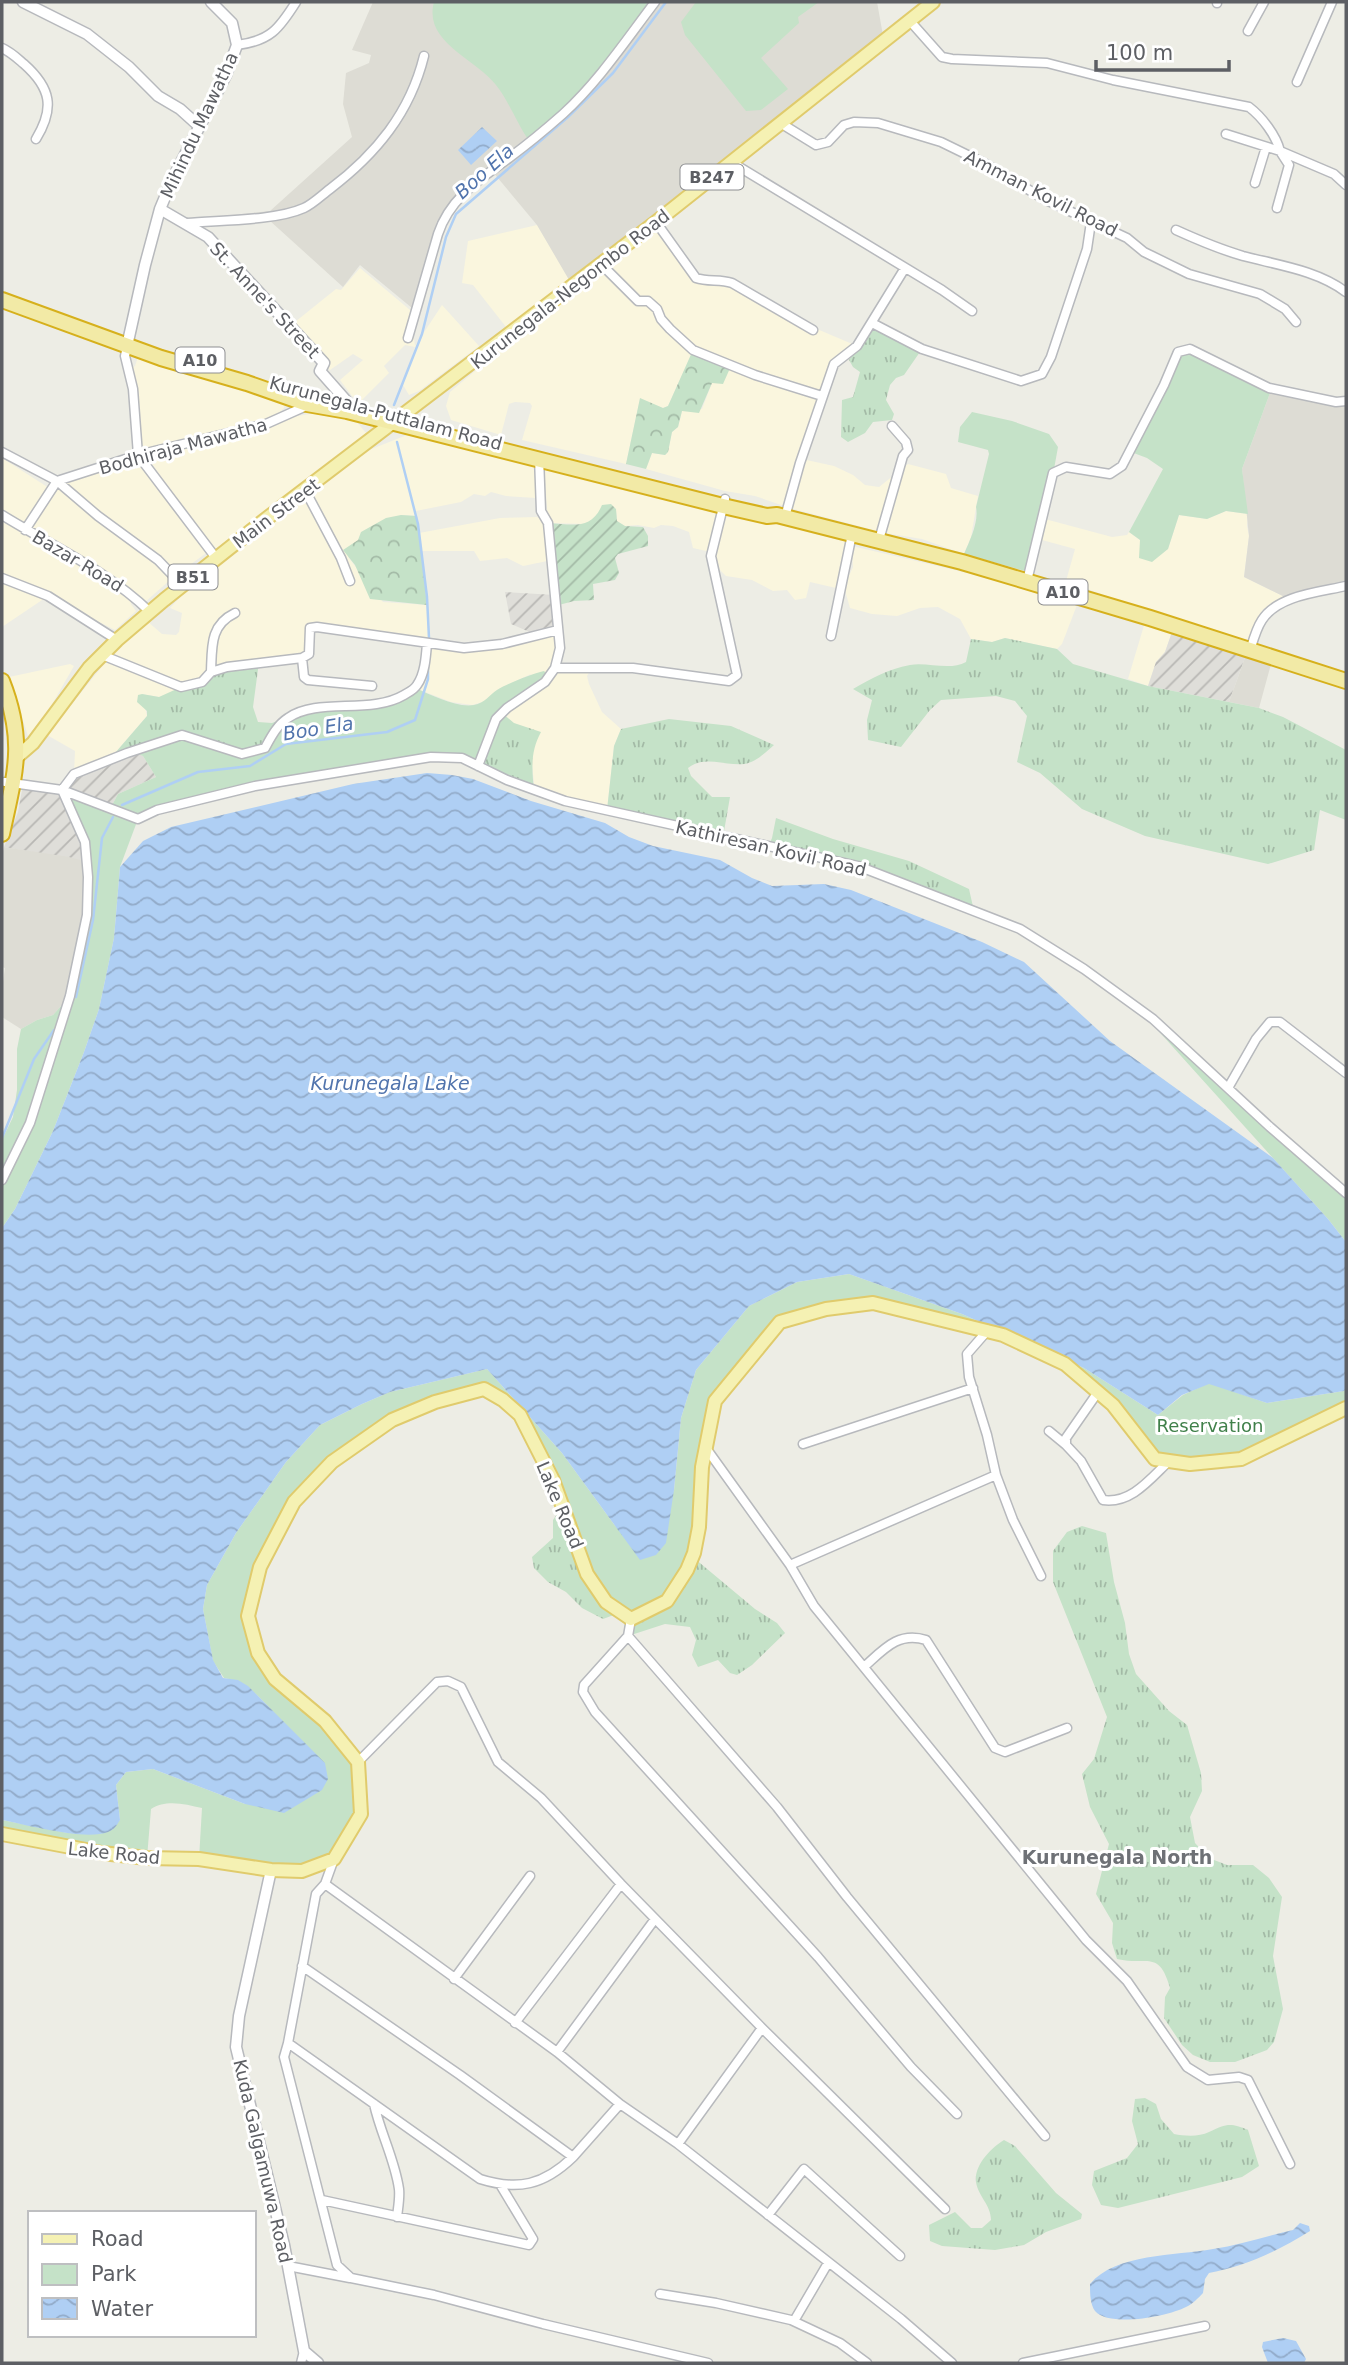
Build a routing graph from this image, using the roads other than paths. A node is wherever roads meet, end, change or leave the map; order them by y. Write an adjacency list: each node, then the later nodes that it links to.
1 (23, 2): 15 (street)
2 (211, 2): 10 (street, Mihindu Mawatha)
3 (296, 2): 10 (street)
4 (655, 2): 38 (street)
5 (933, 2): 8 (main road, Kurunegala-Negombo Road / B247)
6 (1264, 2): 9 (street)
7 (1332, 2): 13 (street)
8 (910, 21): 14 (main road, Kurunegala-Negombo Road / B247); 19 (street)
9 (1248, 31)
10 (237, 45): 15 (street, Mihindu Mawatha)
11 (2, 48): 17 (street)
12 (424, 56): 27 (street)
13 (1297, 82)
14 (782, 124): 20 (main road, Kurunegala-Negombo Road / B247); 26 (street, Amman Kovil Road)
15 (200, 127): 24 (street, Mihindu Mawatha)
16 (1226, 134): 18 (street)
17 (36, 139)
18 (1266, 147): 19 (street); 21 (street)
19 (1280, 151): 22 (street); 23 (street)
20 (731, 162): 25 (main road, Kurunegala-Negombo Road / B247); 30 (street)
21 (1255, 183)
22 (1346, 185)
23 (1277, 208)
24 (160, 209): 27 (street, St. Anne's Street); 39 (street, Mihindu Mawatha)
25 (656, 222): 29 (main road, Kurunegala-Negombo Road / B247); 37 (street)
26 (1091, 222): 35 (street, Amman Kovil Road); 36 (street)
27 (187, 223): 43 (street, St. Anne's Street)
28 (1176, 230): 32 (street)
29 (600, 263): 40 (street); 44 (main road, Kurunegala-Negombo Road / B247)
30 (905, 268): 34 (street); 36 (street)
31 (2, 290): 39 (highway, Kurunegala-Puttalam Road / A10)
32 (1346, 292)
33 (2, 300): 39 (highway, Kurunegala-Puttalam Road / A10)
34 (972, 311)
35 (1296, 322)
36 (872, 323): 40 (street)
37 (813, 330)
38 (408, 338)
39 (128, 342): 41 (highway, Kurunegala-Puttalam Road / A10); 47 (street)
40 (822, 396): 53 (street)
41 (309, 400): 43 (highway, Kurunegala-Puttalam Road / A10); 44 (highway, Kurunegala-Puttalam Road / A10); 47 (street, Bodhiraja Mawatha)
42 (1346, 401): 60 (street)
43 (351, 405): 44 (highway, Kurunegala-Puttalam Road / A10)
44 (398, 420): 48 (highway, Kurunegala-Puttalam Road / A10); 50 (main road, Main Street / B51)
45 (892, 426): 56 (street)
46 (2, 453): 49 (street)
47 (138, 455): 49 (street, Bodhiraja Mawatha); 57 (street)
48 (539, 457): 51 (highway, Kurunegala-Puttalam Road / A10); 65 (street)
49 (57, 481): 54 (street); 61 (street)
50 (305, 490): 57 (main road, Main Street / B51); 59 (street)
51 (724, 502): 53 (highway, Kurunegala-Puttalam Road / A10); 72 (street)
52 (2, 515): 54 (street, Bazar Road)
53 (781, 516): 55 (highway, Kurunegala-Puttalam Road / A10)
54 (25, 530): 63 (street, Bazar Road)
55 (852, 534): 56 (highway, Kurunegala-Puttalam Road / A10); 66 (street)
56 (878, 540): 60 (highway, Kurunegala-Puttalam Road / A10)
57 (216, 558): 61 (main road, Main Street / B51)
58 (2, 578): 67 (street)
59 (350, 581)
60 (1027, 581): 69 (highway, Kurunegala-Puttalam Road / A10)
61 (182, 585): 63 (main road, Main Street / B51)
62 (1346, 586): 69 (street)
63 (150, 612): 67 (main road, Main Street / B51)
64 (235, 613): 73 (street)
65 (558, 630): 68 (street); 72 (street)
66 (831, 636)
67 (117, 640): 70 (main road, Main Street / B51)
68 (428, 643): 71 (street); 81 (street)
69 (1250, 651): 75 (highway, Kurunegala-Puttalam Road / A10)
70 (102, 655): 73 (street); 78 (main road, Main Street / B51)
71 (302, 658): 73 (street); 76 (street)
72 (555, 668): 79 (street)
73 (211, 672)
74 (2, 681): 78 (highway)
75 (1346, 681)
76 (372, 687)
77 (2, 706): 80 (highway)
78 (18, 756): 80 (highway)
79 (478, 766): 81 (street, Kathiresan Kovil Road); 84 (street, Kathiresan Kovil Road)
80 (7, 786): 81 (street); 82 (highway)
81 (62, 790): 85 (street)
82 (2, 834)
83 (1346, 1073): 84 (street)
84 (1228, 1088): 86 (street, Kathiresan Kovil Road)
85 (2, 1180)
86 (1346, 1193)
87 (988, 1330): 88 (street); 89 (main road); 94 (main road)
88 (973, 1388): 92 (street); 96 (street)
89 (1098, 1392): 93 (street); 95 (main road)
90 (1346, 1408): 95 (main road)
91 (1049, 1431): 93 (street)
92 (803, 1444)
93 (1066, 1446): 95 (street)
94 (706, 1448): 97 (street); 99 (main road)
95 (1169, 1461)
96 (996, 1475): 97 (street); 98 (street)
97 (790, 1565): 101 (street)
98 (1041, 1576)
99 (631, 1619): 100 (street); 103 (main road, Lake Road)
100 (628, 1636): 119 (street); 120 (street)
101 (864, 1667): 102 (street); 123 (street)
102 (1067, 1728)
103 (358, 1762): 105 (main road); 109 (street)
104 (2, 1834): 106 (main road, Lake Road)
105 (334, 1859): 106 (main road, Lake Road); 108 (street)
106 (271, 1870): 131 (street, Kuda Galgamuwa Road)
107 (530, 1876): 112 (street)
108 (325, 1884): 111 (street); 112 (street)
109 (621, 1884): 110 (street); 113 (street)
110 (656, 1919): 114 (street); 116 (street)
111 (302, 1966): 115 (street); 122 (street)
112 (454, 1979): 113 (street)
113 (515, 2023): 116 (street)
114 (762, 2028): 121 (street); 126 (street)
115 (288, 2043): 117 (street); 125 (street)
116 (557, 2052): 118 (street)
117 (374, 2104): 124 (street); 128 (street)
118 (620, 2104): 121 (street); 122 (street)
119 (957, 2114)
120 (1045, 2136)
121 (678, 2144): 127 (street)
122 (573, 2157): 124 (street)
123 (1290, 2164)
124 (501, 2186): 128 (street)
125 (322, 2200): 128 (street); 132 (street)
126 (945, 2209)
127 (768, 2215): 129 (street); 130 (street)
128 (397, 2217)
129 (900, 2256)
130 (828, 2263): 134 (street); 141 (street)
131 (288, 2266): 132 (street); 136 (street, Kuda Galgamuwa Road)
132 (360, 2280): 139 (street)
133 (660, 2294): 134 (street)
134 (794, 2321): 140 (street)
135 (1205, 2326): 142 (street)
136 (304, 2350): 137 (street); 138 (street)
137 (301, 2363)
138 (318, 2363)
139 (708, 2363)
140 (867, 2363)
141 (952, 2363)
142 (1023, 2363)

